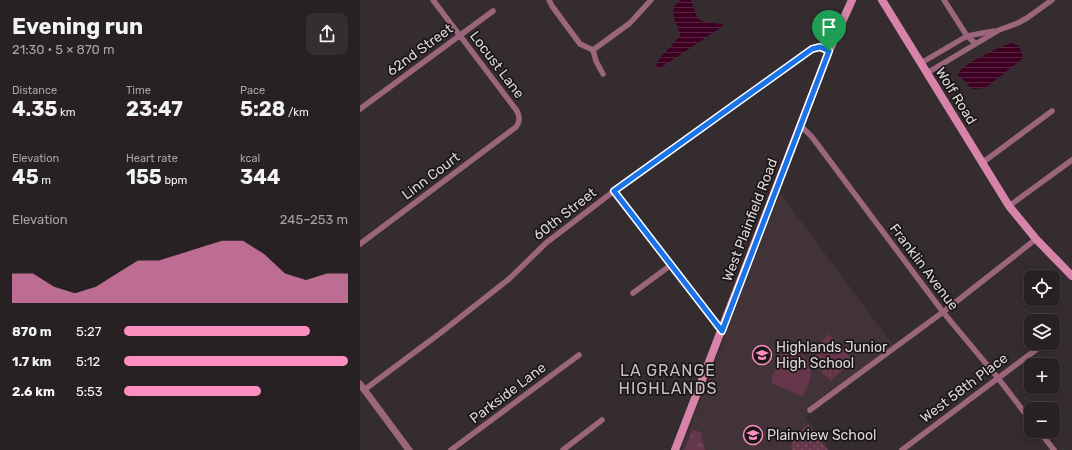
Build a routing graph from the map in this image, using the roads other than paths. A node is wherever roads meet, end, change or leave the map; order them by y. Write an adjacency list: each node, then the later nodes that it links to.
1 (433, 0): 10 (street, Locust Lane)
2 (549, 0): 13 (street)
3 (651, 0): 13 (street)
4 (852, 0): 14 (main road, West Plainfield Road)
5 (882, 0): 15 (main road, Wolf Road)
6 (944, 0): 11 (street)
7 (1052, 0): 9 (street)
8 (494, 11): 10 (street, 62nd Street)
9 (999, 30): 11 (street); 12 (street)
10 (460, 36): 18 (street, 62nd Street); 21 (street, Locust Lane)
11 (967, 36): 12 (street); 15 (street)
12 (975, 43): 16 (street)
13 (593, 50): 17 (street)
14 (829, 51): 20 (main road, West Plainfield Road); 24 (street, 60th Street)
15 (921, 63): 16 (main road, Wolf Road)
16 (927, 73): 23 (main road, Wolf Road)
17 (603, 74)
18 (360, 109)
19 (1052, 111): 23 (street)
20 (800, 125): 31 (street, Franklin Avenue); 32 (main road, West Plainfield Road)
21 (516, 127): 27 (street, Linn Court)
22 (1072, 160): 25 (street)
23 (982, 163): 25 (main road, Wolf Road)
24 (614, 191): 28 (street); 36 (street, 60th Street)
25 (1009, 206): 26 (main road, Wolf Road)
26 (1036, 239): 29 (main road, Wolf Road); 31 (street)
27 (360, 244)
28 (671, 266): 30 (street); 32 (street)
29 (1072, 276)
30 (633, 293)
31 (943, 312): 35 (street, Franklin Avenue); 37 (street)
32 (722, 331): 44 (main road, West Plainfield Road)
33 (1036, 350): 35 (street, West 58th Place)
34 (579, 355): 42 (street, Parkside Lane)
35 (998, 378): 38 (street, Franklin Avenue); 45 (street, West 58th Place)
36 (362, 387): 41 (street)
37 (810, 410)
38 (1024, 412)
39 (602, 420): 43 (street)
40 (1045, 438): 46 (street)
41 (409, 450)
42 (451, 450)
43 (563, 450)
44 (675, 450)
45 (902, 450)
46 (1054, 450)

